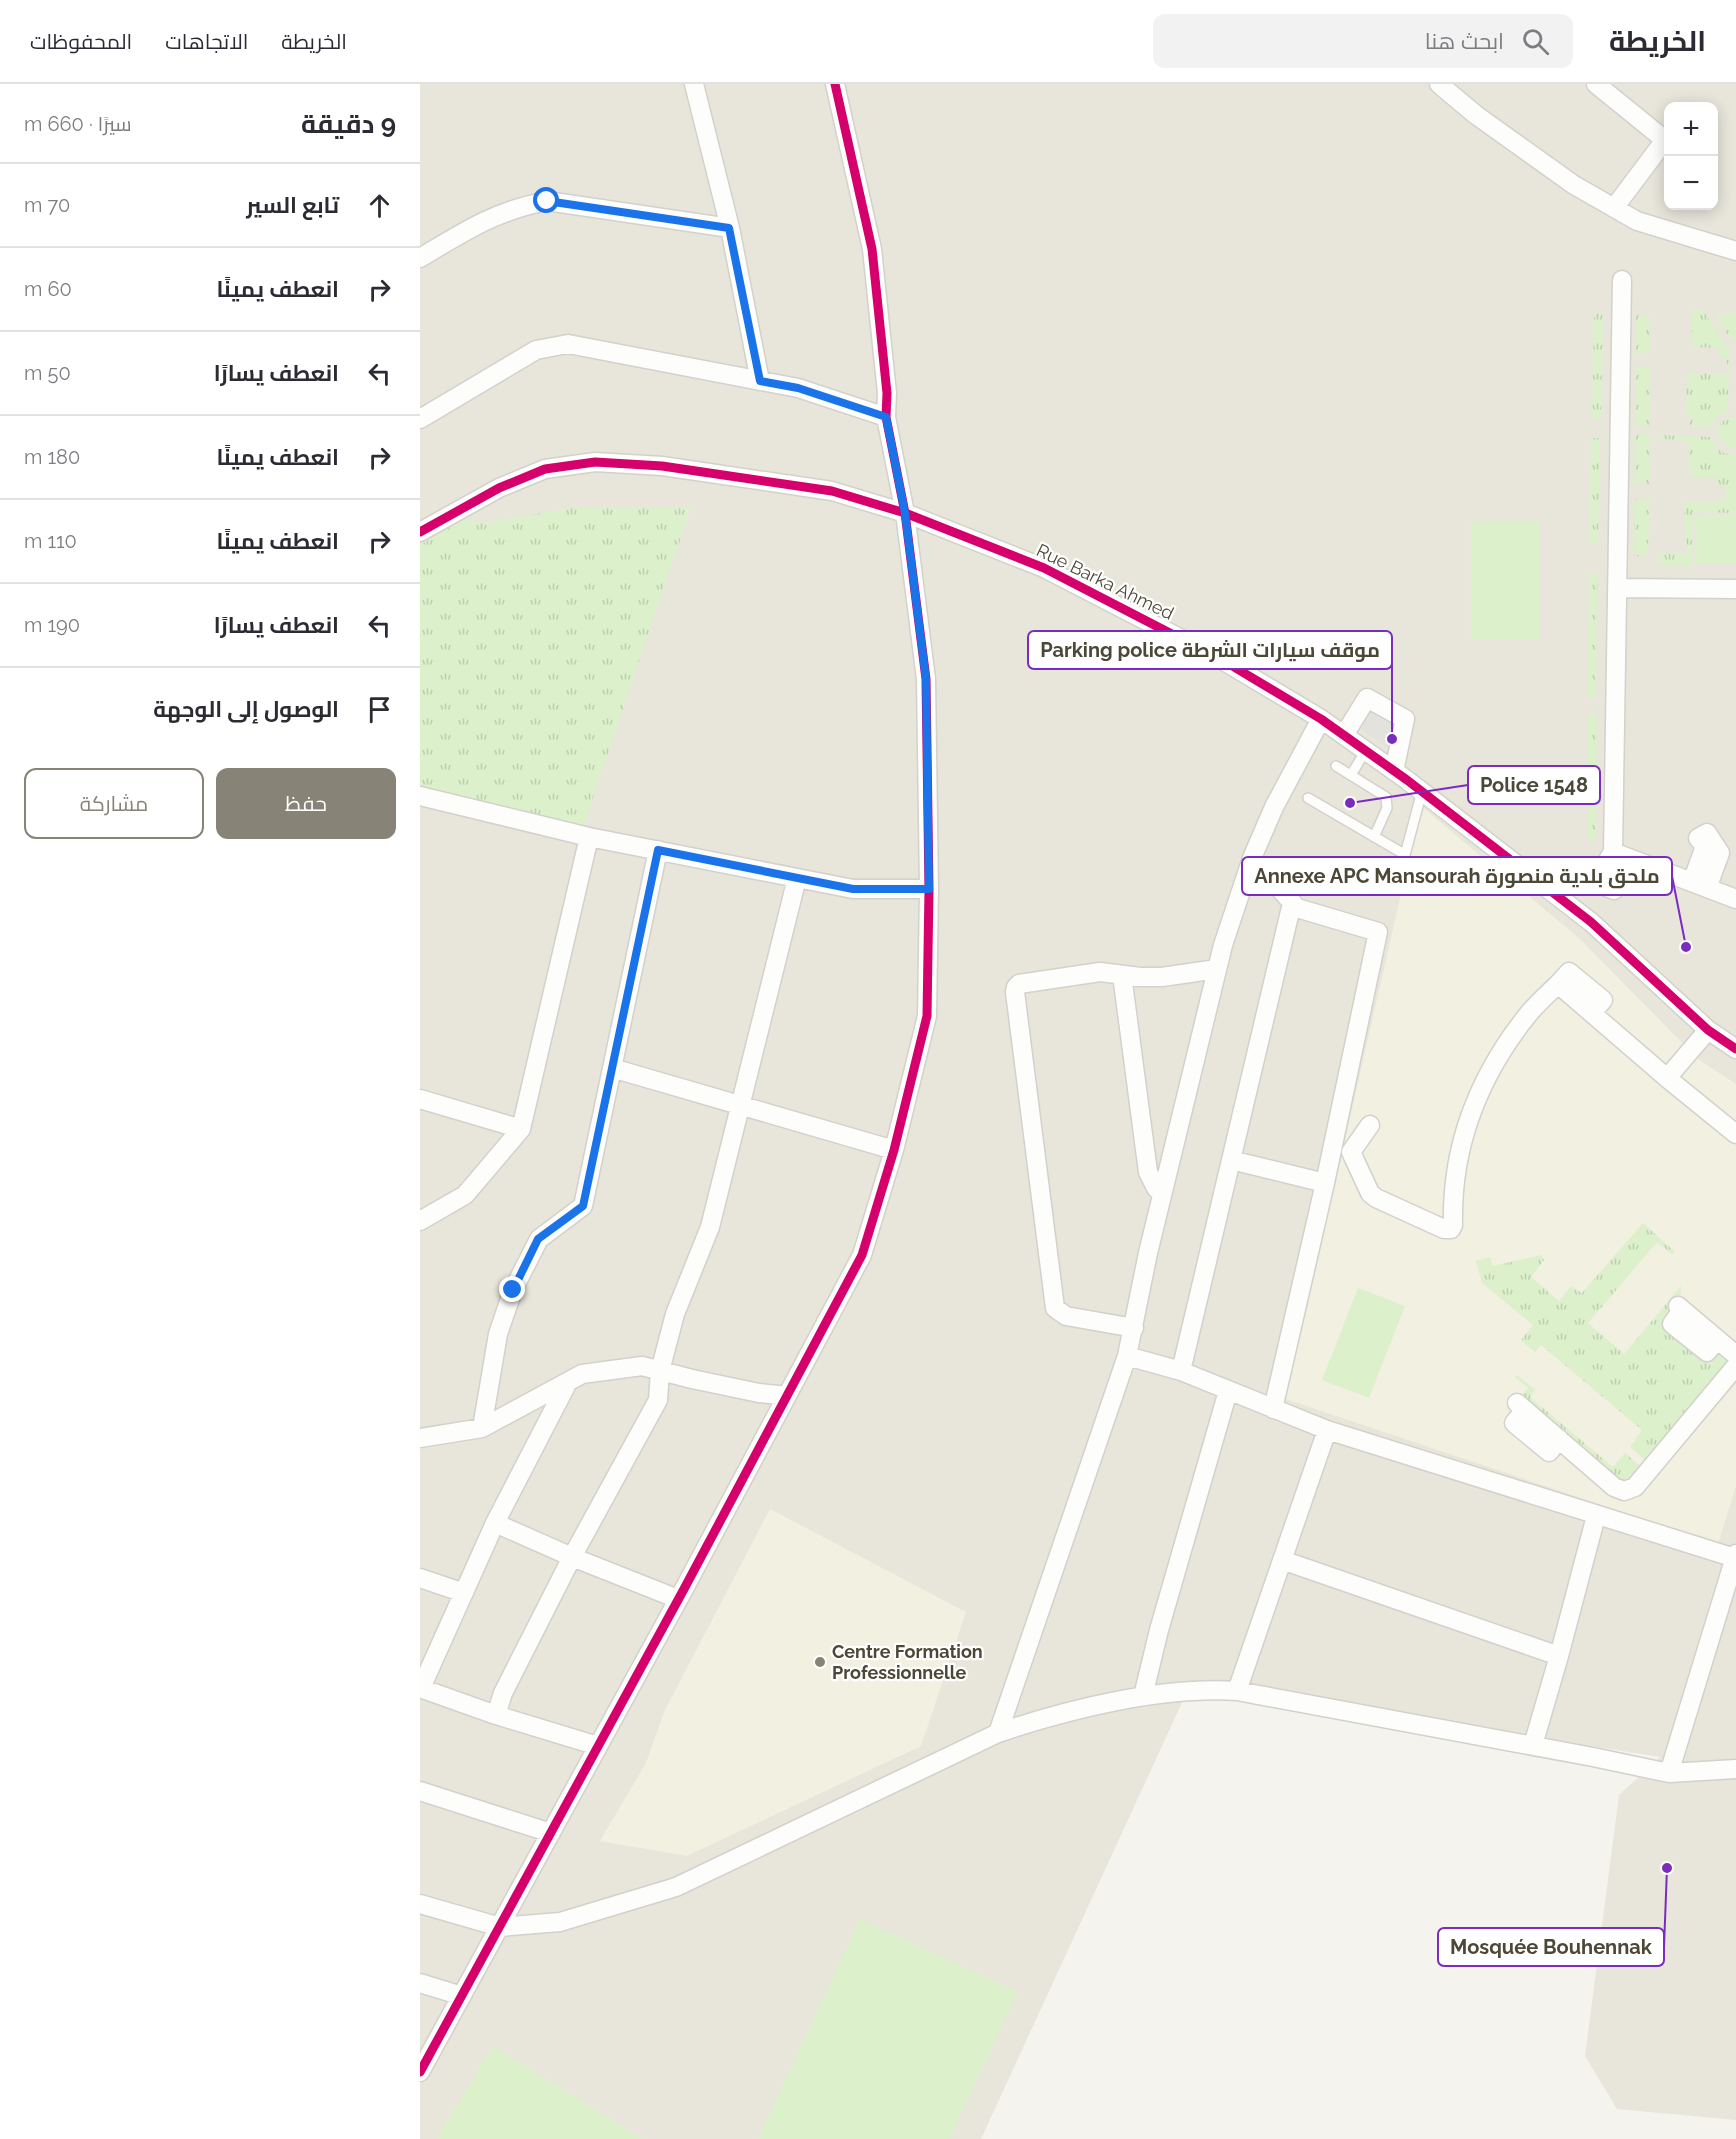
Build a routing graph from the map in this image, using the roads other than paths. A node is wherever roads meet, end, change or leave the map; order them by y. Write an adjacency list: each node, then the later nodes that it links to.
1 (694, 84): 6 (street)
2 (835, 84): 11 (street)
3 (1596, 84): 5 (street)
4 (1444, 86): 5 (street)
5 (1614, 208): 7 (street)
6 (729, 228): 8 (street); 10 (street)
7 (1736, 251)
8 (420, 258)
9 (1622, 280): 15 (street)
10 (760, 381): 11 (street); 12 (street)
11 (886, 417): 13 (street)
12 (420, 419)
13 (905, 513): 14 (street, Rue Barka Ahmed); 17 (street, Rue Barka Ahmed); 35 (street)
14 (422, 525)
15 (1617, 588): 16 (street); 29 (street)
16 (1736, 589)
17 (1322, 719): 18 (street, Rue Barka Ahmed); 31 (street)
18 (1344, 735): 19 (street, Rue Barka Ahmed); 21 (street)
19 (1366, 750): 21 (street, Rue Barka Ahmed); 22 (lane)
20 (1336, 766): 22 (lane)
21 (1394, 771): 23 (street, Rue Barka Ahmed)
22 (1351, 775): 27 (lane)
23 (1422, 791): 30 (lane); 40 (street, Rue Barka Ahmed)
24 (420, 796): 26 (street)
25 (1308, 798): 27 (lane)
26 (589, 837): 28 (street); 47 (street)
27 (1374, 837): 30 (lane)
28 (658, 850): 34 (street); 42 (street)
29 (1613, 852): 32 (street); 32 (street)
30 (1404, 854): 33 (lane)
31 (1251, 858): 37 (street); 38 (street)
32 (1633, 860): 36 (street)
33 (1401, 870)
34 (797, 878): 35 (street); 45 (street)
35 (929, 889): 49 (street)
36 (1736, 899)
37 (1292, 903): 50 (street); 51 (street)
38 (1217, 969): 39 (street); 52 (street)
39 (1122, 975): 52 (street); 55 (street)
40 (1708, 1030): 41 (street, Rue Barka Ahmed); 43 (street)
41 (1736, 1049)
42 (612, 1068): 45 (street); 66 (street)
43 (1667, 1078): 46 (street); 48 (street)
44 (420, 1099): 47 (street)
45 (740, 1105): 49 (street); 59 (street)
46 (1370, 1125)
47 (521, 1130): 53 (street)
48 (1736, 1134)
49 (894, 1150): 63 (street)
50 (1231, 1160): 51 (street); 60 (street)
51 (1325, 1183): 65 (street)
52 (1162, 1194): 55 (street)
53 (420, 1221)
54 (1680, 1308): 56 (street)
55 (1134, 1328): 57 (street)
56 (1736, 1355)
57 (1127, 1356): 60 (street); 82 (street)
58 (1736, 1366): 64 (street)
59 (660, 1371): 61 (street); 63 (street); 72 (street)
60 (1181, 1371): 62 (street)
61 (568, 1382): 66 (street); 70 (street)
62 (1228, 1391): 65 (street); 80 (street)
63 (787, 1396): 76 (street)
64 (1521, 1407)
65 (1273, 1409): 67 (street)
66 (482, 1428): 68 (street)
67 (1327, 1430): 69 (street); 73 (street)
68 (420, 1438)
69 (1596, 1516): 71 (street); 77 (street)
70 (495, 1523): 72 (street); 75 (street)
71 (1735, 1556): 86 (street)
72 (572, 1557): 76 (street); 81 (street)
73 (1282, 1560): 77 (street); 79 (street)
74 (420, 1578): 75 (street)
75 (464, 1593): 78 (street)
76 (678, 1599): 84 (street)
77 (1559, 1656): 83 (street)
78 (420, 1688): 81 (street)
79 (1237, 1691): 80 (street); 83 (street)
80 (1143, 1696): 82 (street)
81 (496, 1715): 84 (street)
82 (998, 1733): 90 (street)
83 (1533, 1745): 86 (street)
84 (598, 1746): 88 (street)
85 (1736, 1769): 86 (street)
86 (1669, 1773)
87 (420, 1791): 88 (street)
88 (551, 1833): 90 (street)
89 (420, 1904): 90 (street)
90 (500, 1927): 92 (street)
91 (420, 1983): 92 (street)
92 (462, 1996): 93 (street)
93 (420, 2072)

